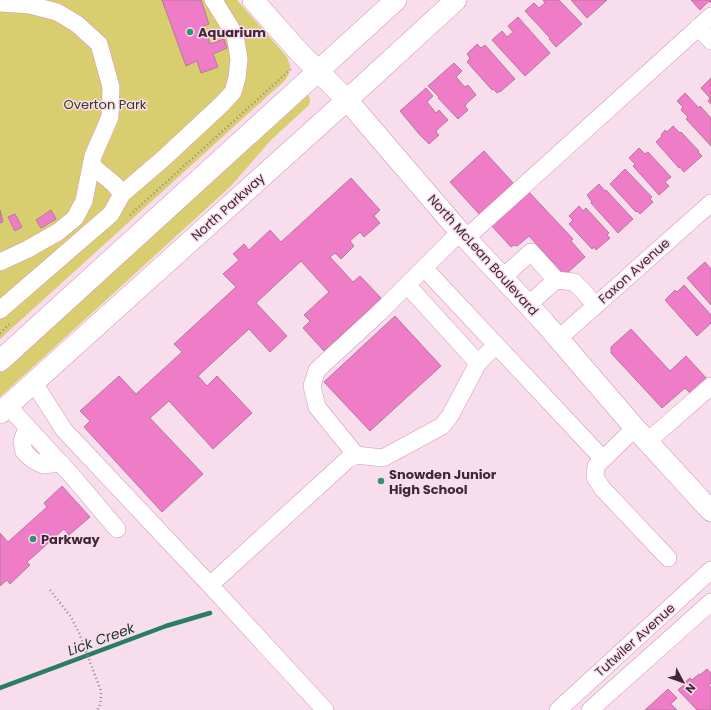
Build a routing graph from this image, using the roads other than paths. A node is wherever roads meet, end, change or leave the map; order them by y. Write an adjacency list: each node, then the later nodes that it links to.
1 (213, 0): 12 (street)
2 (253, 0): 9 (main road, North McLean Boulevard)
3 (396, 0): 9 (main road)
4 (456, 0): 10 (main road, North Parkway)
5 (0, 3): 11 (street)
6 (711, 16): 7 (street)
7 (698, 27): 8 (street); 14 (street)
8 (711, 41)
9 (318, 72): 10 (main road, North McLean Boulevard); 25 (main road)
10 (347, 100): 14 (main road, North McLean Boulevard); 27 (main road, North Parkway)
11 (91, 165): 12 (street); 15 (street)
12 (122, 194): 22 (street)
13 (711, 203): 21 (street, Faxon Avenue)
14 (463, 235): 16 (street); 17 (main road, North McLean Boulevard)
15 (0, 262)
16 (424, 268): 19 (street); 24 (street)
17 (502, 278): 18 (street); 20 (main road, North McLean Boulevard)
18 (556, 280): 20 (street); 21 (street)
19 (407, 285): 26 (street); 31 (street)
20 (528, 305): 23 (main road, North McLean Boulevard)
21 (595, 305): 23 (street, Faxon Avenue)
22 (0, 310)
23 (558, 339): 30 (main road, North McLean Boulevard)
24 (496, 345): 26 (street); 32 (street)
25 (0, 361)
26 (478, 363): 31 (street)
27 (34, 383): 29 (main road, North Parkway); 37 (street)
28 (711, 386): 30 (street)
29 (4, 410): 34 (street)
30 (641, 435): 32 (street); 33 (main road, North McLean Boulevard)
31 (356, 455): 37 (street)
32 (603, 459): 35 (street)
33 (711, 511)
34 (117, 529)
35 (668, 558)
36 (711, 570): 40 (street, Tutwiler Avenue)
37 (210, 585): 39 (street)
38 (711, 602): 41 (street, Tutwiler Avenue)
39 (325, 710)
40 (558, 710)
41 (590, 710)

